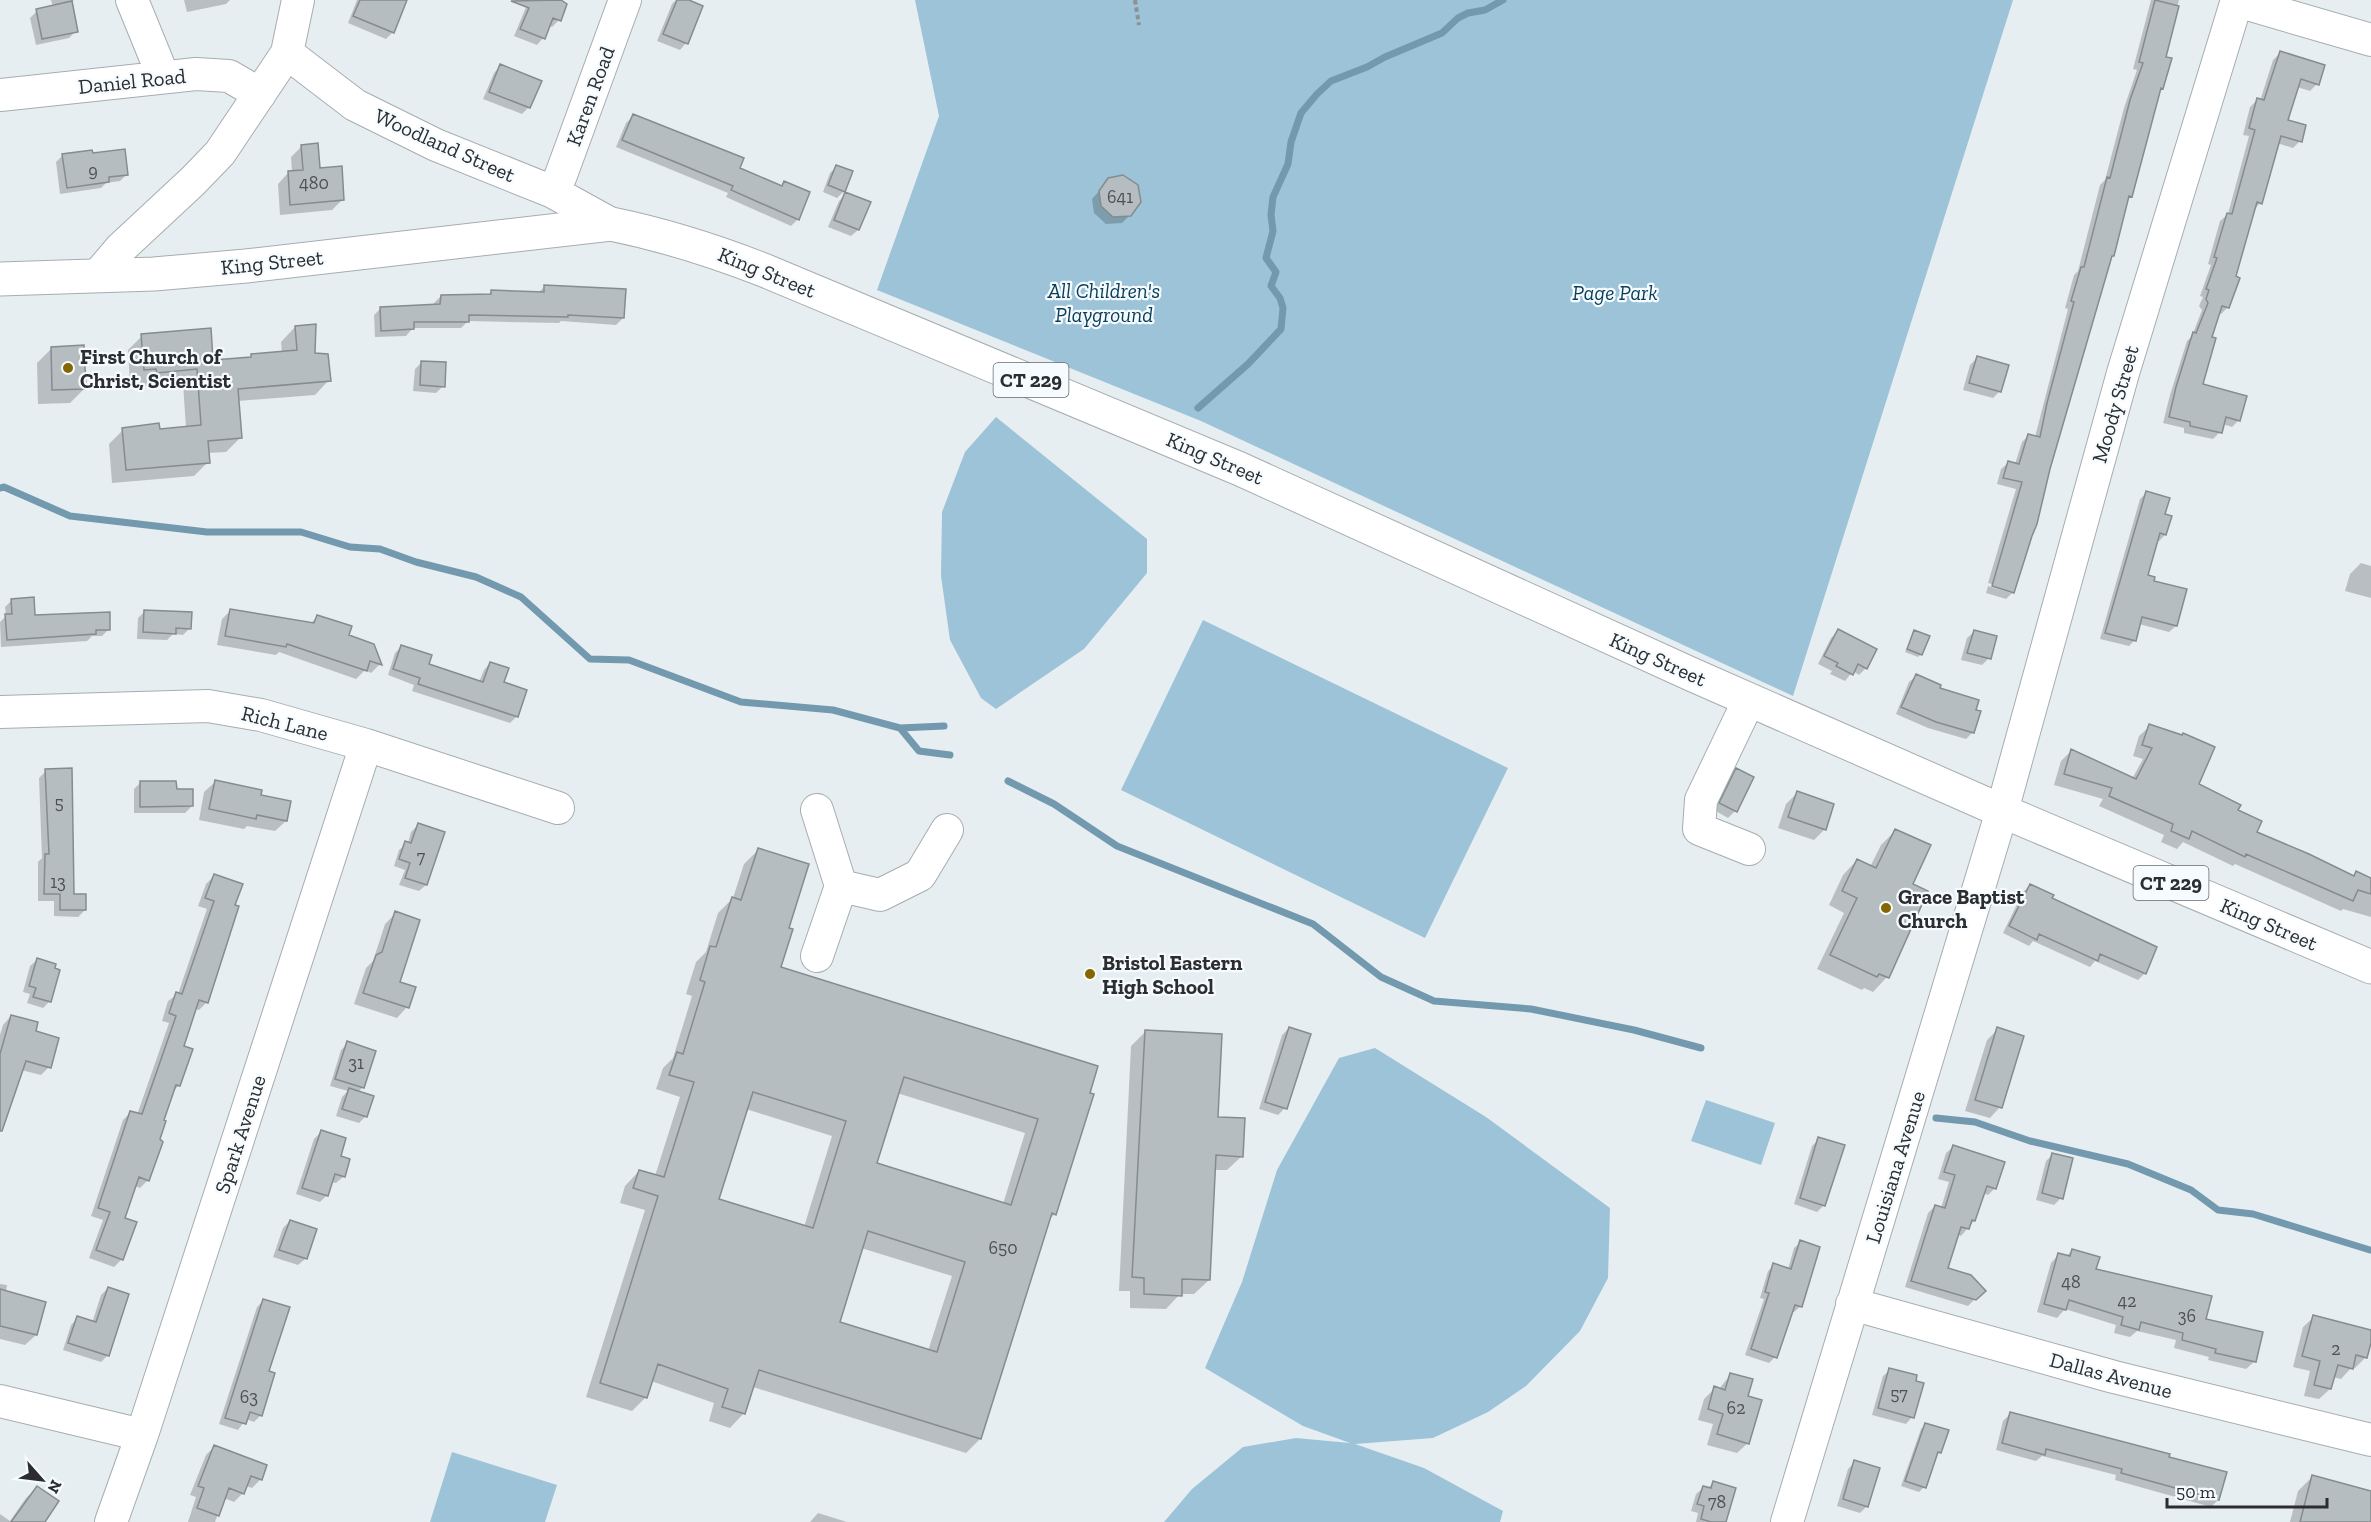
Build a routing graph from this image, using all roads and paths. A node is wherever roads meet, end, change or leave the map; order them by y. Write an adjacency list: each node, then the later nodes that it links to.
1 (132, 0): 9 (street)
2 (298, 0): 8 (street)
3 (625, 0): 12 (street, Karen Road)
4 (1135, 0): 6 (path)
5 (2237, 1): 7 (street); 21 (street, Moody Street)
6 (1139, 25)
7 (2371, 40)
8 (287, 53): 10 (street); 12 (street, Woodland Street)
9 (164, 76): 10 (street, Daniel Road); 11 (street, Daniel Road)
10 (260, 94): 14 (street)
11 (0, 95)
12 (553, 192): 13 (street, Woodland Street)
13 (611, 224): 14 (main road, King Street / CT 229); 16 (main road, King Street / CT 229)
14 (98, 275): 15 (main road, King Street / CT 229)
15 (0, 279)
16 (1749, 700): 21 (main road, King Street / CT 229); 23 (street)
17 (0, 712): 18 (street, Rich Lane)
18 (366, 744): 19 (street, Rich Lane); 29 (street, Spark Avenue)
19 (558, 808)
20 (817, 810): 24 (street)
21 (2002, 811): 26 (main road, King Street / CT 229); 27 (street, Louisiana Avenue)
22 (947, 830): 24 (street)
23 (1749, 849)
24 (841, 886): 25 (street)
25 (817, 956)
26 (2371, 967)
27 (1852, 1304): 30 (street, Dallas Avenue); 32 (street, Louisiana Avenue)
28 (0, 1401): 29 (street)
29 (142, 1435): 31 (street, Spark Avenue)
30 (2371, 1440)
31 (111, 1522)
32 (1787, 1522)

